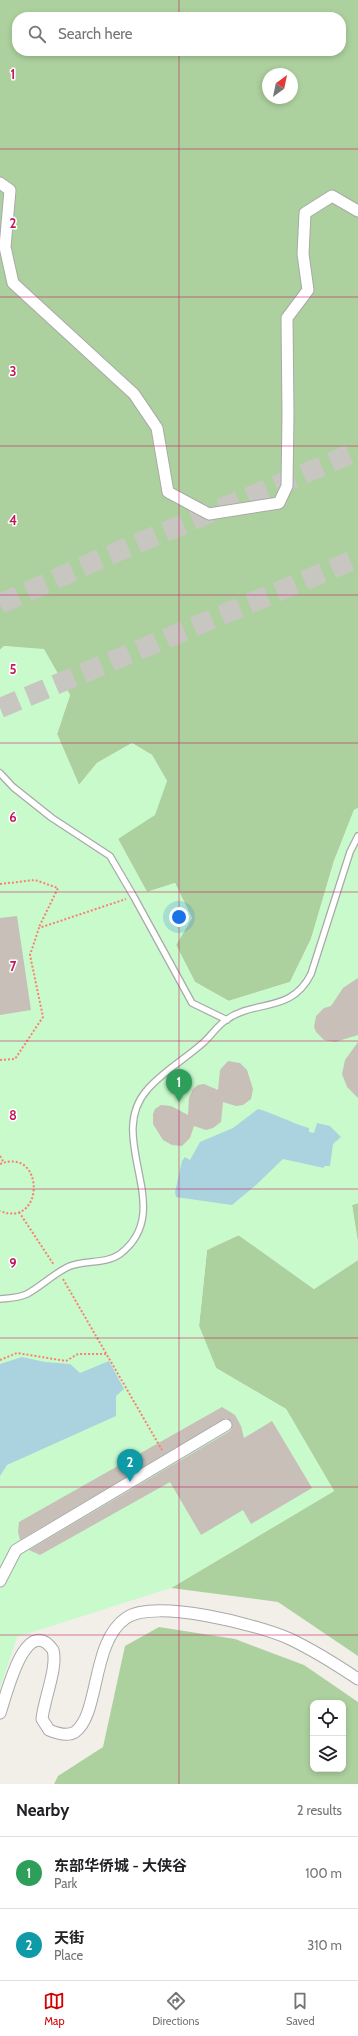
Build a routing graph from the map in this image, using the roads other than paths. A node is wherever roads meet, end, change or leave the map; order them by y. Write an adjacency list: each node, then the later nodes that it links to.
1 (0, 183): 2 (street)
2 (358, 211)
3 (0, 773): 5 (lane)
4 (358, 836): 5 (lane)
5 (227, 1020): 6 (lane)
6 (0, 1299)
7 (226, 1425): 8 (street)
8 (0, 1581)
9 (358, 1680): 10 (street)
10 (0, 1713)

